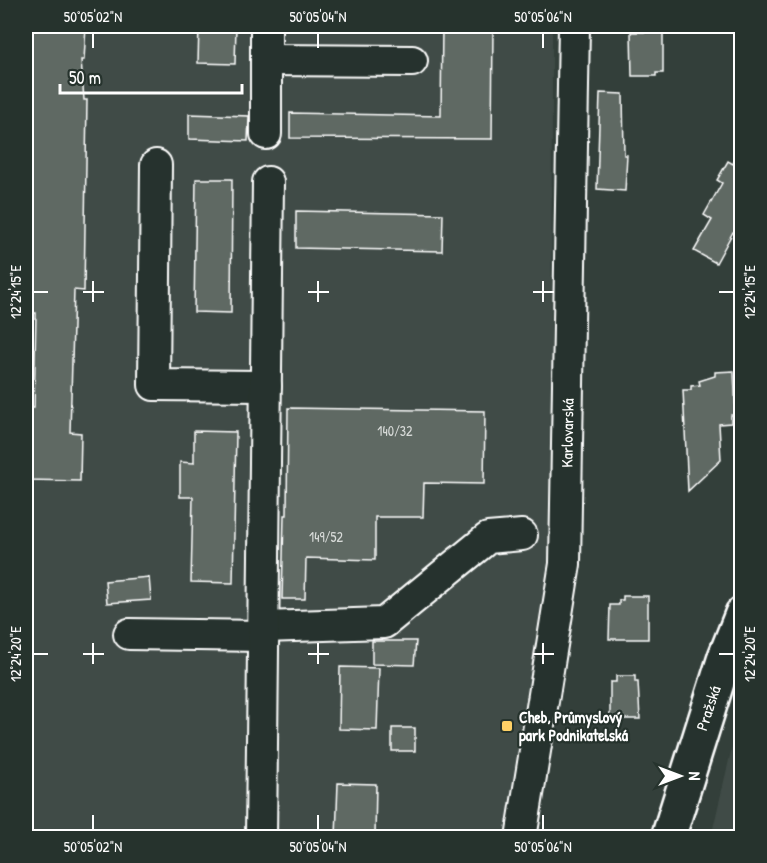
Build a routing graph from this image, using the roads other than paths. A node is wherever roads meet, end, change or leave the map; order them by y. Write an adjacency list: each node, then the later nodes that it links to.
1 (266, 26): 3 (street)
2 (574, 26): 13 (street, Karlovarská)
3 (266, 60): 4 (street); 5 (street)
4 (412, 61)
5 (266, 134)
6 (156, 165): 8 (street)
7 (268, 182): 8 (street)
8 (266, 386): 11 (street)
9 (522, 535): 11 (street)
10 (741, 614): 17 (main road, Pražská)
11 (264, 631): 12 (street); 14 (street)
12 (129, 634)
13 (531, 784): 15 (street, Karlovarská); 16 (street)
14 (261, 837)
15 (521, 837)
16 (533, 837)
17 (668, 837)

